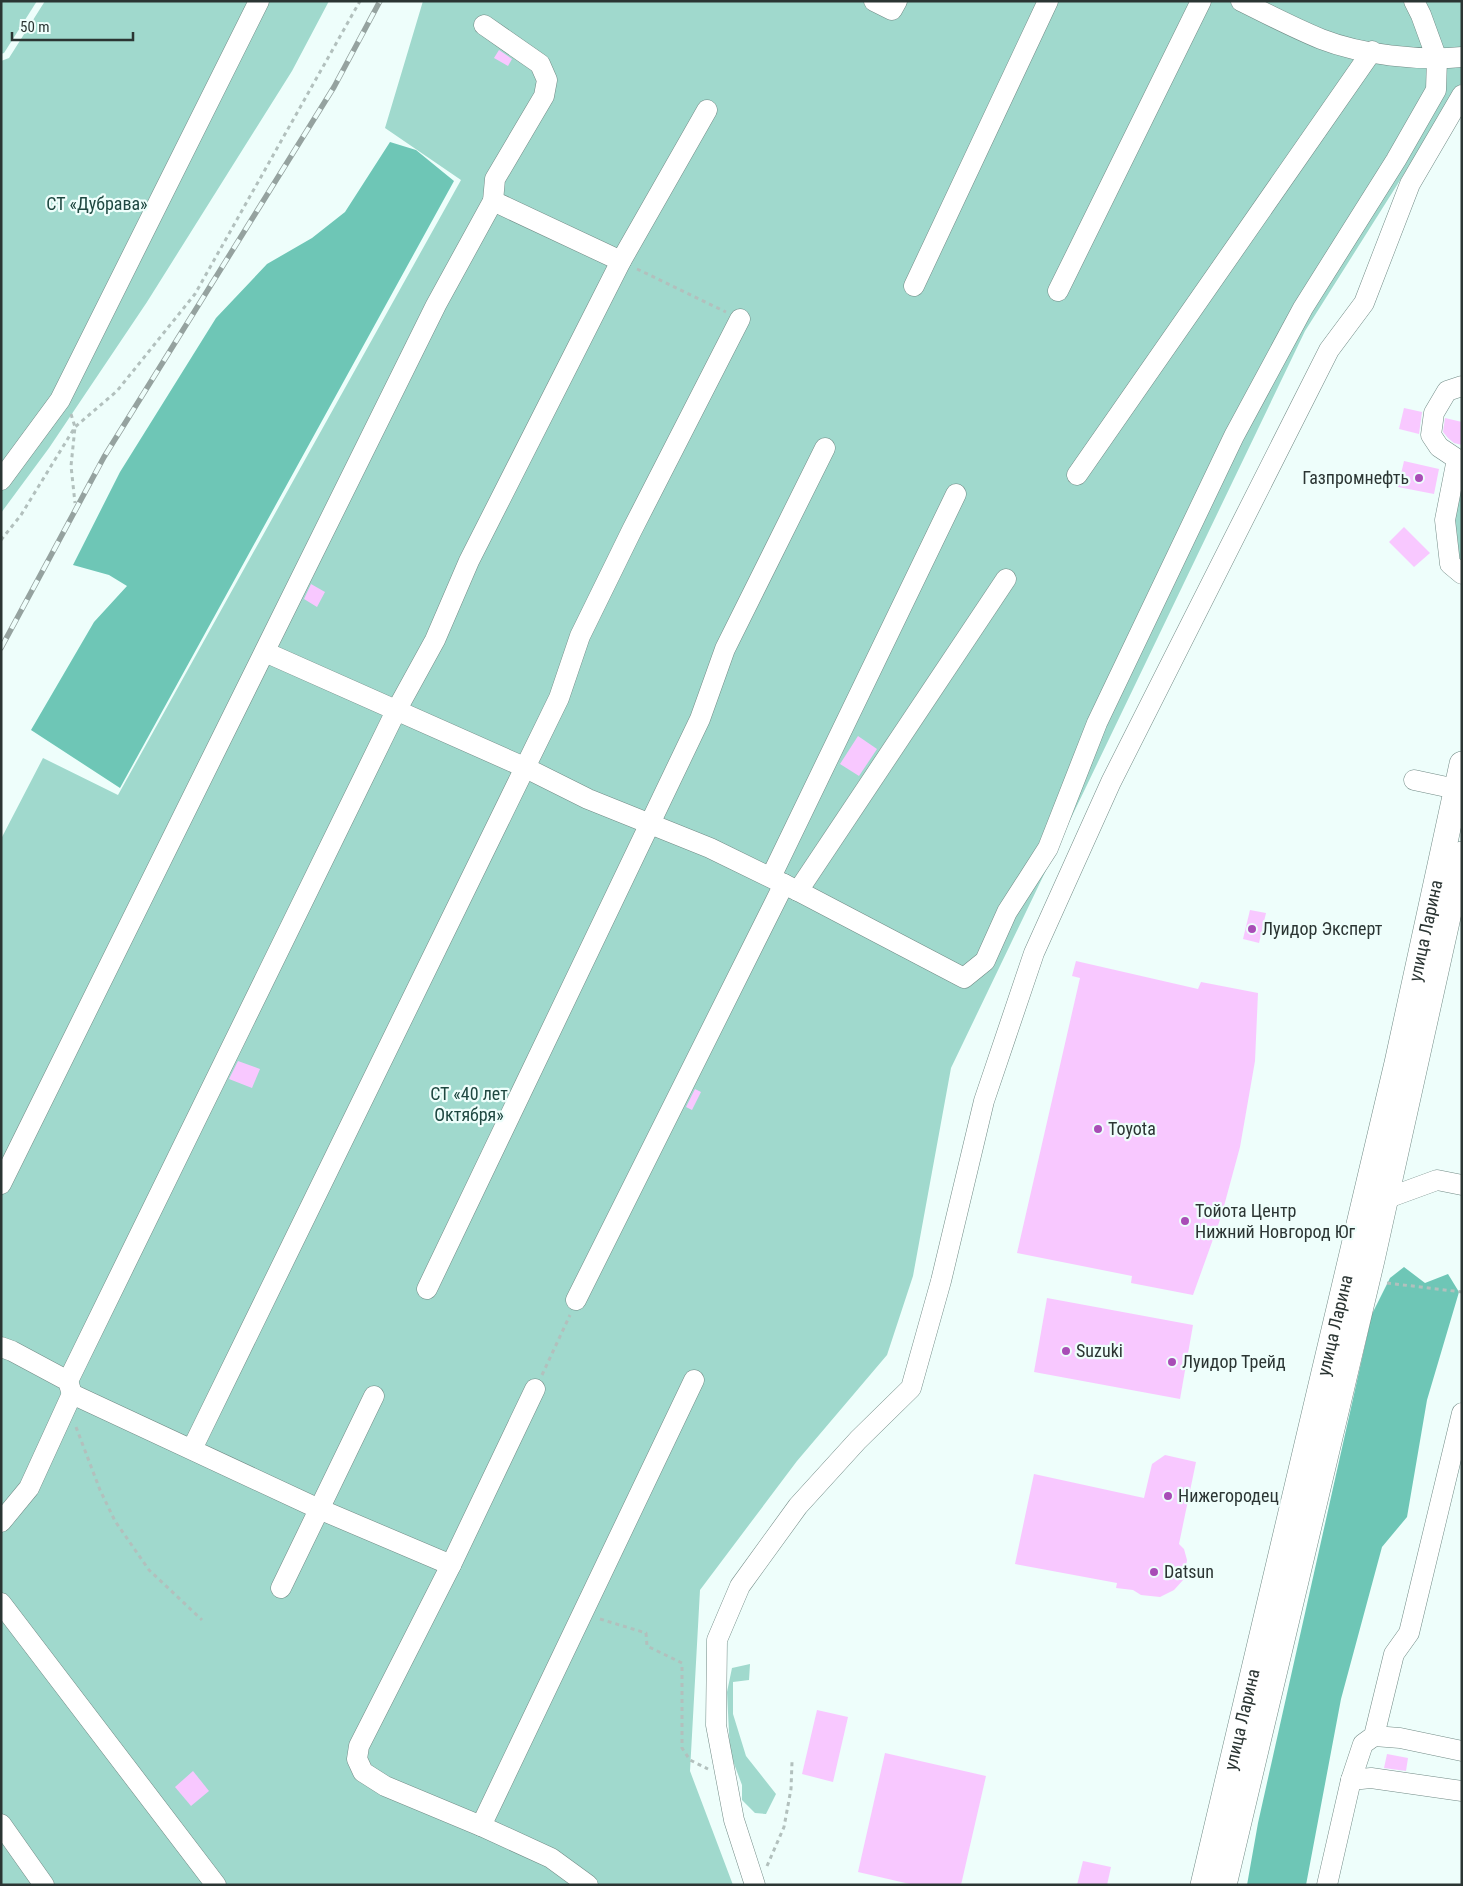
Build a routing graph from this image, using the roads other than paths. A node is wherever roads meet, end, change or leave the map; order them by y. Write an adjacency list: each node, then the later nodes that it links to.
1 (259, 1): 22 (lane)
2 (874, 1): 3 (lane)
3 (896, 1)
4 (1048, 1): 16 (lane)
5 (1202, 1): 17 (lane)
6 (1241, 1): 9 (lane)
7 (1414, 1): 11 (lane)
8 (484, 25): 14 (lane)
9 (1372, 51): 11 (lane); 21 (lane)
10 (1462, 57): 11 (lane)
11 (1437, 59): 34 (lane)
12 (1462, 94): 61 (lane)
13 (707, 110): 15 (lane)
14 (493, 201): 15 (lane); 26 (lane)
15 (621, 261): 27 (lane)
16 (914, 286)
17 (1058, 290)
18 (740, 319): 29 (lane)
19 (1462, 386): 24 (lane)
20 (825, 448): 32 (lane)
21 (1077, 475)
22 (1, 480)
23 (956, 494): 34 (lane)
24 (1462, 574)
25 (1006, 579): 34 (lane)
26 (265, 652): 27 (lane); 35 (lane)
27 (396, 711): 29 (lane); 43 (lane)
28 (1462, 764): 31 (main road, улица Ларина)
29 (524, 767): 32 (lane); 46 (lane)
30 (1414, 780): 31 (lane)
31 (1456, 789): 62 (main road, улица Ларина)
32 (650, 823): 34 (lane); 38 (lane)
33 (1462, 854): 37 (main road, улица Ларина)
34 (784, 884): 39 (lane)
35 (1, 1184)
36 (1462, 1185): 37 (lane)
37 (1385, 1199): 63 (main road, улица Ларина)
38 (427, 1289)
39 (576, 1300)
40 (1, 1347): 43 (lane)
41 (694, 1380): 57 (lane)
42 (535, 1389): 49 (lane)
43 (69, 1394): 46 (lane); 48 (lane)
44 (374, 1396): 47 (lane)
45 (1462, 1414): 52 (lane)
46 (192, 1449): 47 (lane)
47 (319, 1509): 49 (lane); 50 (lane)
48 (1, 1522)
49 (451, 1565): 57 (lane)
50 (281, 1588)
51 (1, 1602): 59 (lane)
52 (1374, 1736): 53 (lane); 54 (lane)
53 (1462, 1751)
54 (1351, 1780): 55 (lane); 64 (lane)
55 (1462, 1791)
56 (1, 1824): 58 (lane)
57 (481, 1826): 60 (lane)
58 (44, 1885)
59 (216, 1885)
60 (588, 1885)
61 (755, 1885)
62 (1202, 1885)
63 (1224, 1885)
64 (1327, 1885)

